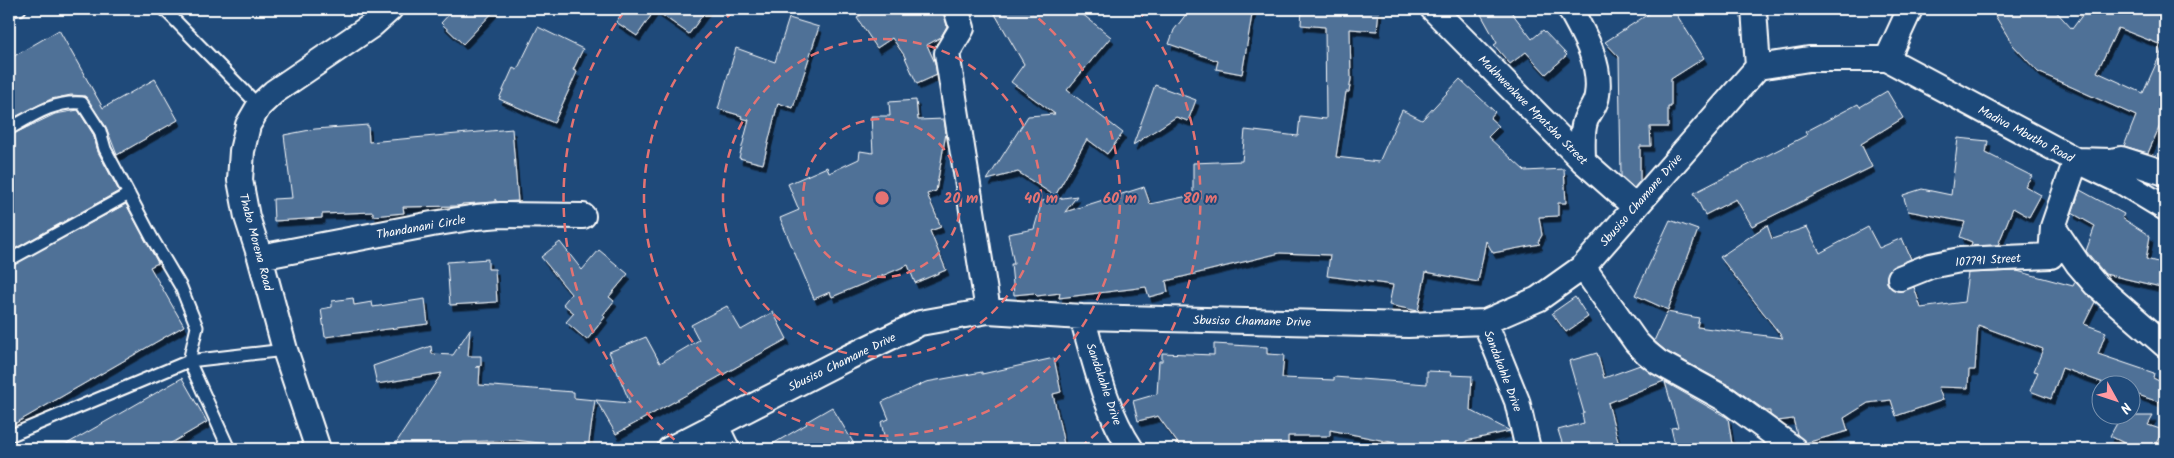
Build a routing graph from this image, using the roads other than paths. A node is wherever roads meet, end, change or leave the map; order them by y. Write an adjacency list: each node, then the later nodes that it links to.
1 (20, 9): 9 (lane)
2 (164, 9): 12 (lane)
3 (390, 9): 12 (street, Thabo Morena Road)
4 (956, 9): 26 (street)
5 (1432, 9): 15 (street, Makhwenkwe Mpatsha Street)
6 (1570, 9): 15 (street)
7 (1754, 9): 11 (street)
8 (1910, 9): 10 (street)
9 (9, 10)
10 (1887, 59): 11 (street); 14 (street, Madiva Mbutho Road)
11 (1758, 67): 18 (street, Sbusiso Chamane Drive)
12 (259, 106): 22 (street, Thabo Morena Road)
13 (9, 129): 17 (lane)
14 (2076, 160): 16 (street); 19 (street, Madiva Mbutho Road); 21 (street, 107791 Street)
15 (1583, 161): 18 (street, Makhwenkwe Mpatsha Street)
16 (2165, 173)
17 (130, 194): 23 (lane); 31 (lane)
18 (1635, 208): 24 (street, Sbusiso Chamane Drive)
19 (2165, 208)
20 (583, 216): 22 (street, Thandanani Circle)
21 (2053, 227): 25 (street, 107791 Street); 29 (street)
22 (260, 257): 30 (street, Thabo Morena Road)
23 (9, 260)
24 (1584, 267): 28 (street, Sbusiso Chamane Drive); 40 (street)
25 (1900, 278)
26 (988, 311): 27 (street, Sbusiso Chamane Drive); 32 (street, Sbusiso Chamane Drive)
27 (1082, 317): 28 (street, Sbusiso Chamane Drive); 38 (street, Sandakahle Drive)
28 (1485, 322): 39 (street, Sandakahle Drive)
29 (2165, 345)
30 (285, 350): 31 (lane); 35 (street, Thabo Morena Road)
31 (189, 361): 33 (lane); 34 (lane)
32 (716, 426): 36 (street, Sbusiso Chamane Drive); 37 (street)
33 (9, 436)
34 (228, 449)
35 (318, 449)
36 (670, 449)
37 (727, 449)
38 (1131, 449)
39 (1528, 449)
40 (1794, 449)

